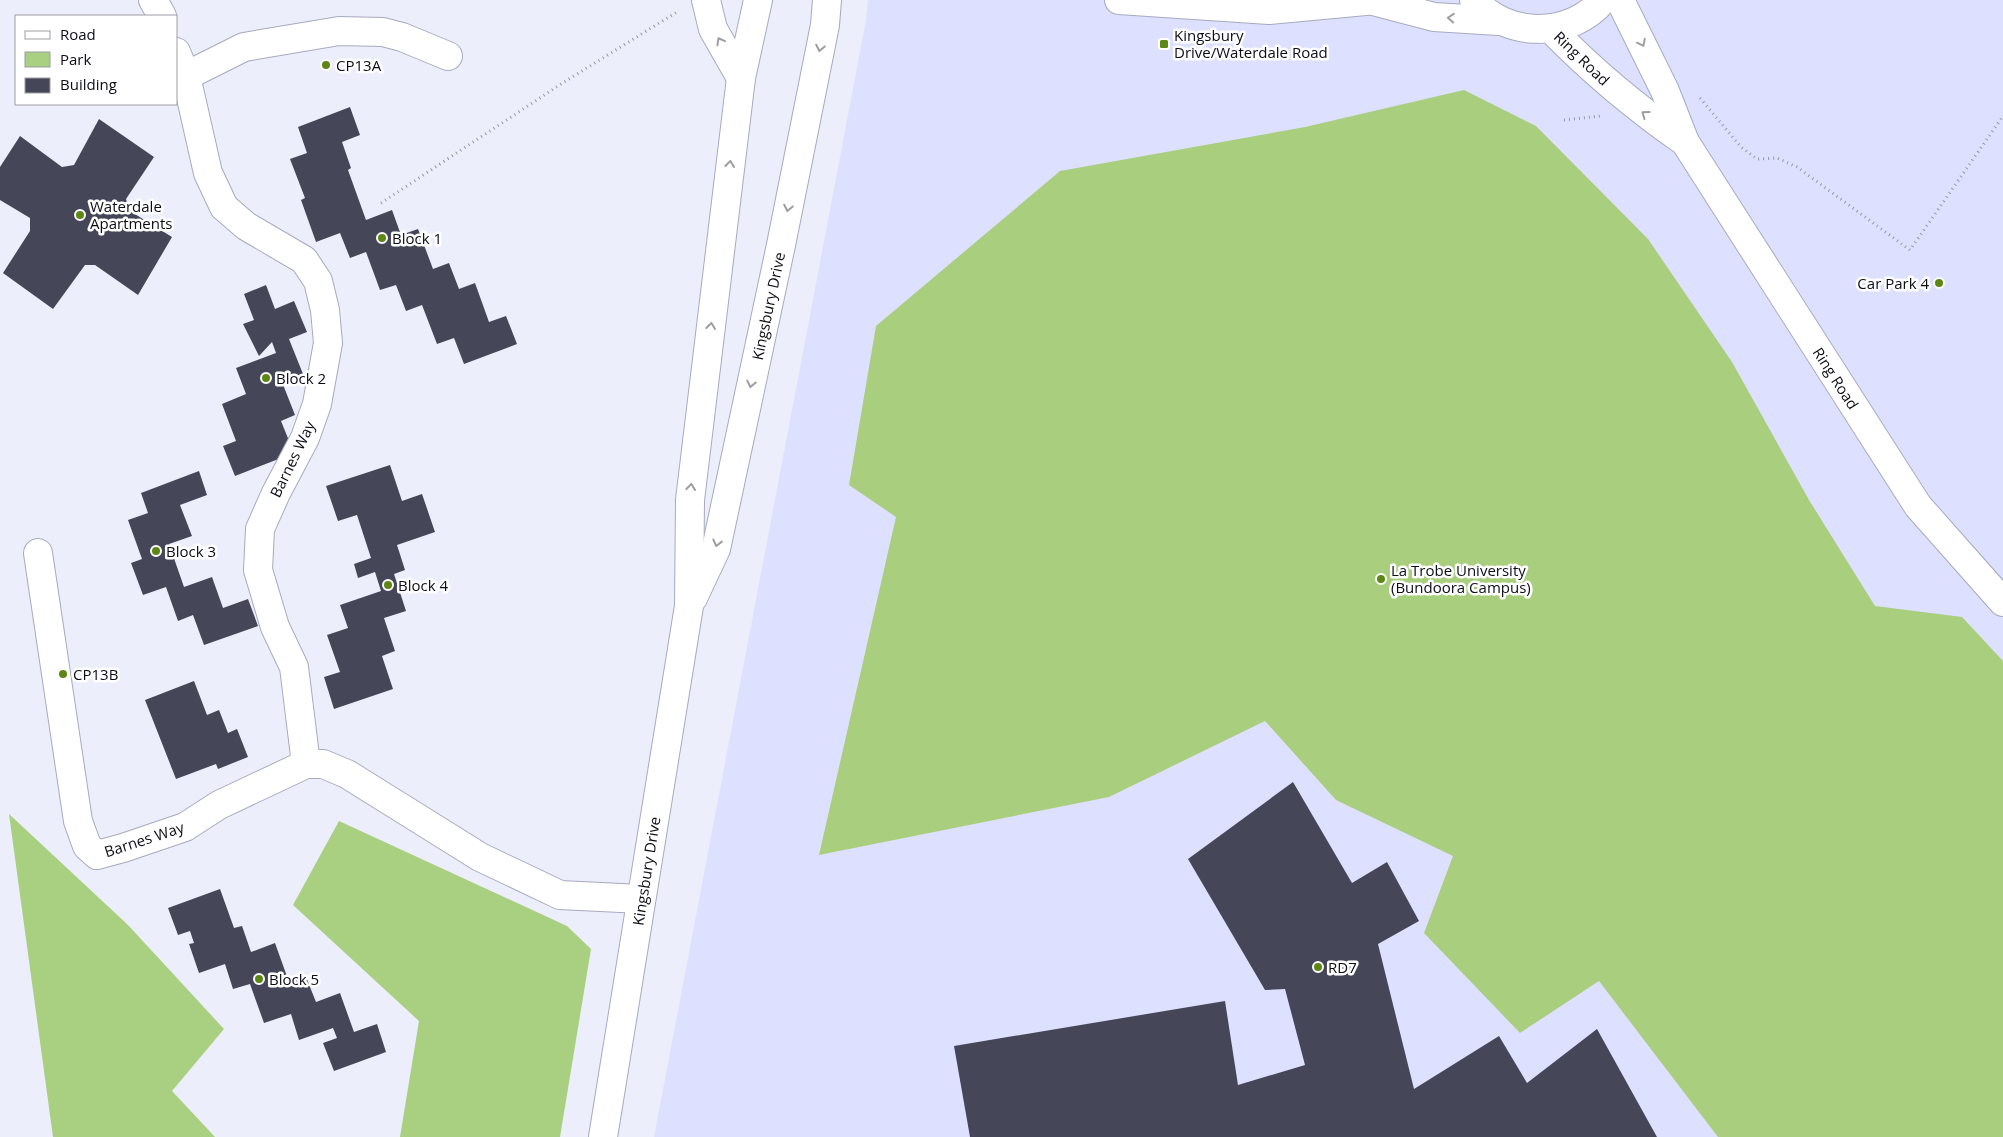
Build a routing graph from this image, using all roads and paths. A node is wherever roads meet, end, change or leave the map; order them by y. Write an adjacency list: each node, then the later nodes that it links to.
1 (152, 0): 11 (main road)
2 (706, 0): 16 (main road, one-way to 2)
3 (758, 0): 16 (main road, Kingsbury Drive)
4 (827, 0): 25 (main road, Kingsbury Drive, one-way to 25)
5 (1119, 0): 6 (main road)
6 (1375, 0): 12 (main road, one-way to 6)
7 (1474, 0): 12 (main road)
8 (1602, 0): 13 (main road)
9 (1620, 0): 17 (main road, Ring Road, one-way to 17)
10 (680, 10): 22 (path)
11 (161, 15)
12 (1499, 21): 13 (main road)
13 (1552, 29): 18 (main road, Ring Road)
14 (448, 56): 15 (main road)
15 (181, 64): 26 (main road, Barnes Way)
16 (741, 78): 25 (main road, Kingsbury Drive, one-way to 16)
17 (1665, 91): 19 (path); 21 (main road, Ring Road)
18 (1637, 108): 20 (path); 21 (main road, Ring Road, one-way to 18)
19 (2003, 116)
20 (1564, 120)
21 (1685, 142): 24 (main road, Ring Road)
22 (381, 202)
23 (38, 554): 26 (main road, Barnes Way)
24 (2003, 602)
25 (690, 606): 27 (main road, Kingsbury Drive)
26 (306, 764): 27 (main road)
27 (641, 899): 28 (main road, Kingsbury Drive)
28 (603, 1137)

